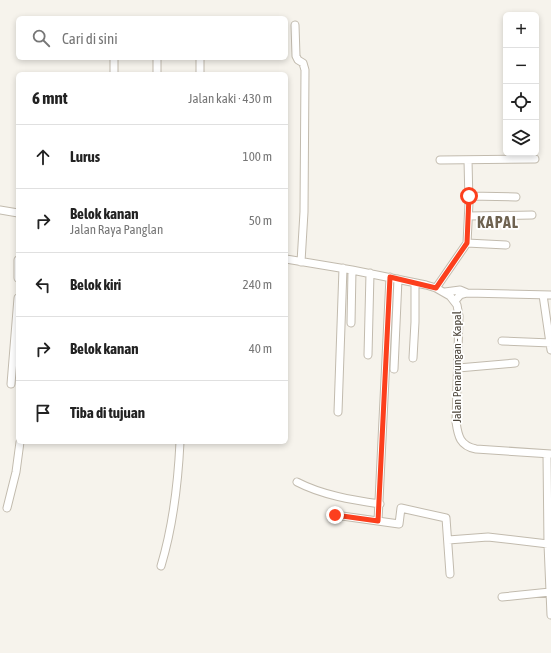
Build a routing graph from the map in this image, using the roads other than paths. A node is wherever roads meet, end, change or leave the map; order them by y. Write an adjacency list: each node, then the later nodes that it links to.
1 (295, 25): 20 (street)
2 (114, 60): 5 (street)
3 (157, 60): 6 (street)
4 (200, 60): 7 (street)
5 (114, 72)
6 (157, 72)
7 (200, 72)
8 (535, 159): 10 (street)
9 (440, 160): 10 (street)
10 (468, 160): 11 (street)
11 (469, 196): 12 (street); 16 (street)
12 (516, 197)
13 (0, 210): 14 (street)
14 (16, 213)
15 (532, 215): 16 (street)
16 (469, 216): 17 (street)
17 (467, 243): 18 (street); 27 (street)
18 (506, 245)
19 (288, 259): 20 (street)
20 (301, 262): 21 (street)
21 (343, 268): 22 (street); 44 (street)
22 (352, 270): 23 (street); 34 (street)
23 (370, 273): 24 (street); 38 (street)
24 (390, 277): 25 (street); 49 (street)
25 (398, 279): 26 (street); 42 (street)
26 (415, 283): 27 (street); 39 (street)
27 (436, 288): 28 (street)
28 (444, 292): 29 (street); 32 (street)
29 (467, 293): 30 (street); 32 (street)
30 (543, 295): 31 (street); 36 (street)
31 (551, 295)
32 (455, 301): 41 (street, Jalan Penarungan - Kapal)
33 (16, 323): 43 (street)
34 (350, 323)
35 (502, 341): 36 (street)
36 (551, 343): 37 (street)
37 (551, 350)
38 (368, 355)
39 (413, 358)
40 (515, 363): 41 (street)
41 (458, 368): 47 (street, Jalan Penarungan - Kapal)
42 (394, 369)
43 (11, 384)
44 (338, 412)
45 (20, 444): 50 (street)
46 (180, 444): 55 (street)
47 (549, 454): 54 (street)
48 (297, 482): 49 (street)
49 (380, 504): 52 (street)
50 (7, 508)
51 (335, 515): 52 (street)
52 (378, 521): 53 (street)
53 (448, 540): 54 (street); 57 (street)
54 (548, 544): 56 (street)
55 (161, 566)
56 (550, 566): 58 (street)
57 (450, 574)
58 (550, 592): 59 (street); 60 (street)
59 (502, 597)
60 (551, 615)

